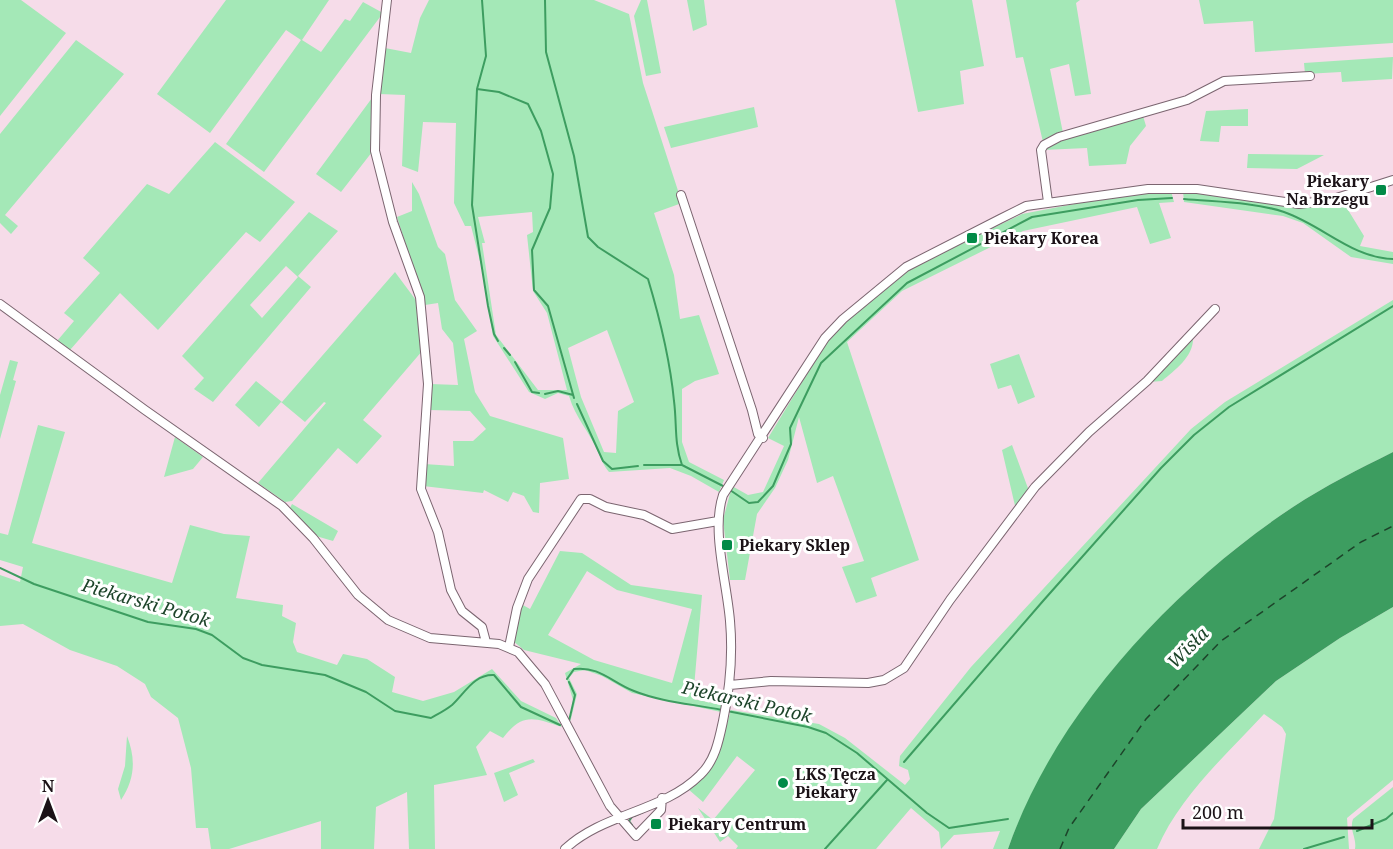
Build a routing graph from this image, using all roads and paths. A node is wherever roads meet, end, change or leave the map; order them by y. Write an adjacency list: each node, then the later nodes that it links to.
1 (387, 0): 10 (street)
2 (1310, 76): 5 (street)
3 (1393, 180): 5 (street)
4 (681, 195): 8 (street)
5 (1048, 202): 8 (street)
6 (0, 304): 10 (street)
7 (1215, 309): 12 (street)
8 (763, 438): 9 (street)
9 (718, 521): 11 (street); 12 (street)
10 (486, 642): 11 (street)
11 (509, 647): 14 (street)
12 (730, 685): 13 (street)
13 (662, 798): 14 (street); 14 (street)
14 (618, 817): 15 (street)
15 (565, 849)

